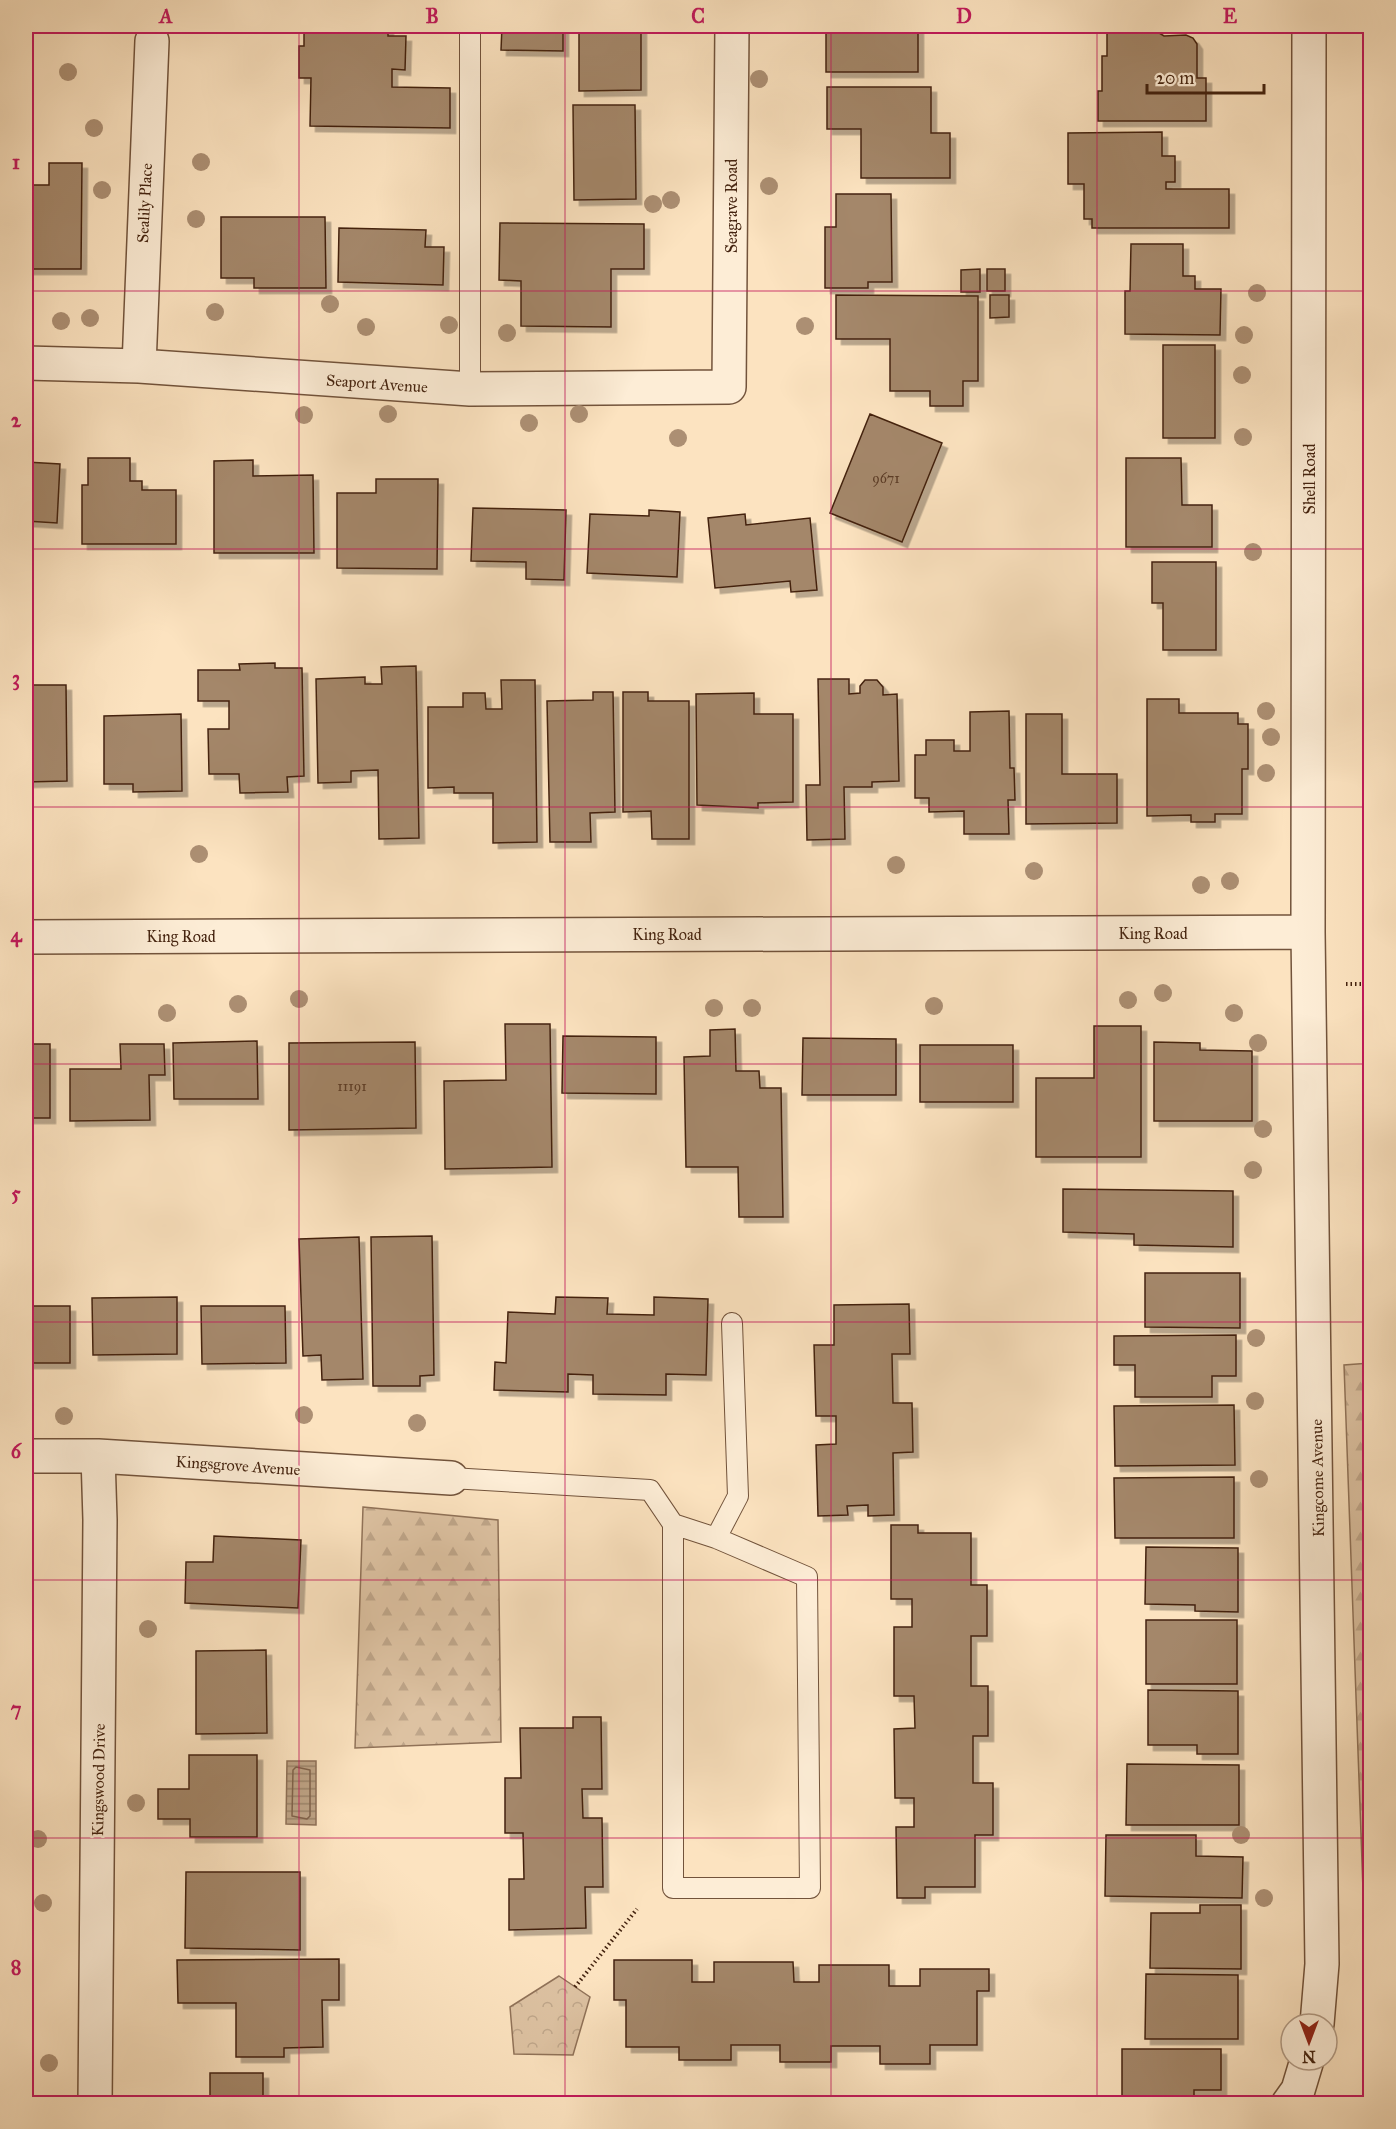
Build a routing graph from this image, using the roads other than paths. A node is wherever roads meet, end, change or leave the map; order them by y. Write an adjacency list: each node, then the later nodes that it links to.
1 (470, 26): 8 (lane)
2 (732, 26): 7 (street, Seagrave Road)
3 (1309, 26): 9 (street, Shell Road)
4 (152, 41): 6 (street, Sealily Place)
5 (26, 363): 6 (street, Seaport Avenue)
6 (139, 366): 8 (street, Seaport Avenue)
7 (729, 387): 8 (street, Seaport Avenue)
8 (470, 389)
9 (1308, 932): 10 (street, King Road); 17 (street, Kingcome Avenue)
10 (26, 937)
11 (732, 1323): 16 (lane)
12 (26, 1456): 13 (street, Kingsgrove Avenue)
13 (98, 1456): 14 (street, Kingsgrove Avenue); 19 (street, Kingswood Drive)
14 (451, 1478): 15 (lane)
15 (673, 1524): 16 (lane); 16 (lane)
16 (716, 1538)
17 (1318, 2012)
18 (1303, 2072): 20 (street)
19 (95, 2103)
20 (1288, 2103)

